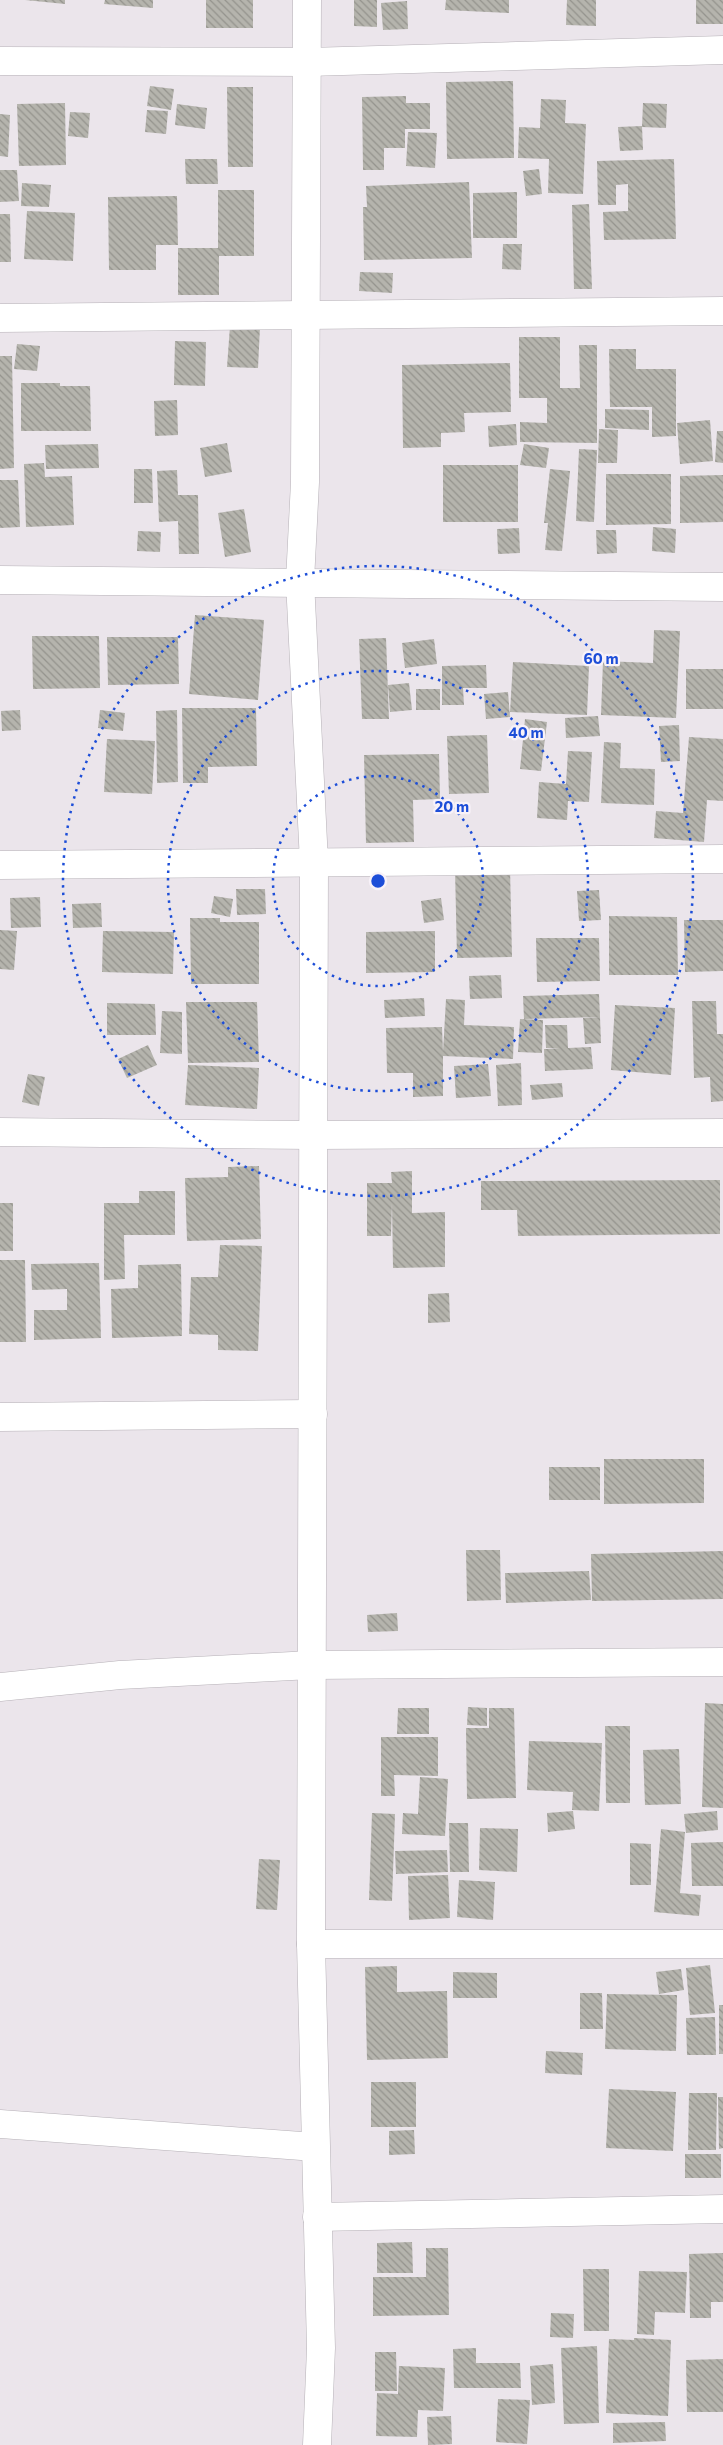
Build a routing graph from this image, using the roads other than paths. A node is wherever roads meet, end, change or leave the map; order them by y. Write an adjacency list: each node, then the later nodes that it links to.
1 (307, 0): 4 (street)
2 (723, 50): 4 (street)
3 (0, 61): 4 (street)
4 (308, 62): 6 (street)
5 (723, 311): 6 (street)
6 (306, 316): 7 (street); 9 (street)
7 (0, 318)
8 (0, 580): 9 (street)
9 (300, 581): 10 (street); 12 (street)
10 (723, 587)
11 (723, 859): 12 (street)
12 (314, 862): 13 (street); 16 (street)
13 (0, 865)
14 (0, 1132): 16 (street)
15 (723, 1133): 16 (street)
16 (313, 1135): 17 (street)
17 (313, 1414): 18 (street); 20 (street)
18 (0, 1417)
19 (723, 1662): 20 (street)
20 (311, 1665): 21 (street); 22 (street)
21 (0, 1687)
22 (311, 1944): 23 (street); 25 (street)
23 (723, 1944)
24 (0, 2124): 25 (street)
25 (315, 2147): 27 (street)
26 (723, 2209): 27 (street)
27 (317, 2217): 28 (street)
28 (317, 2445)

